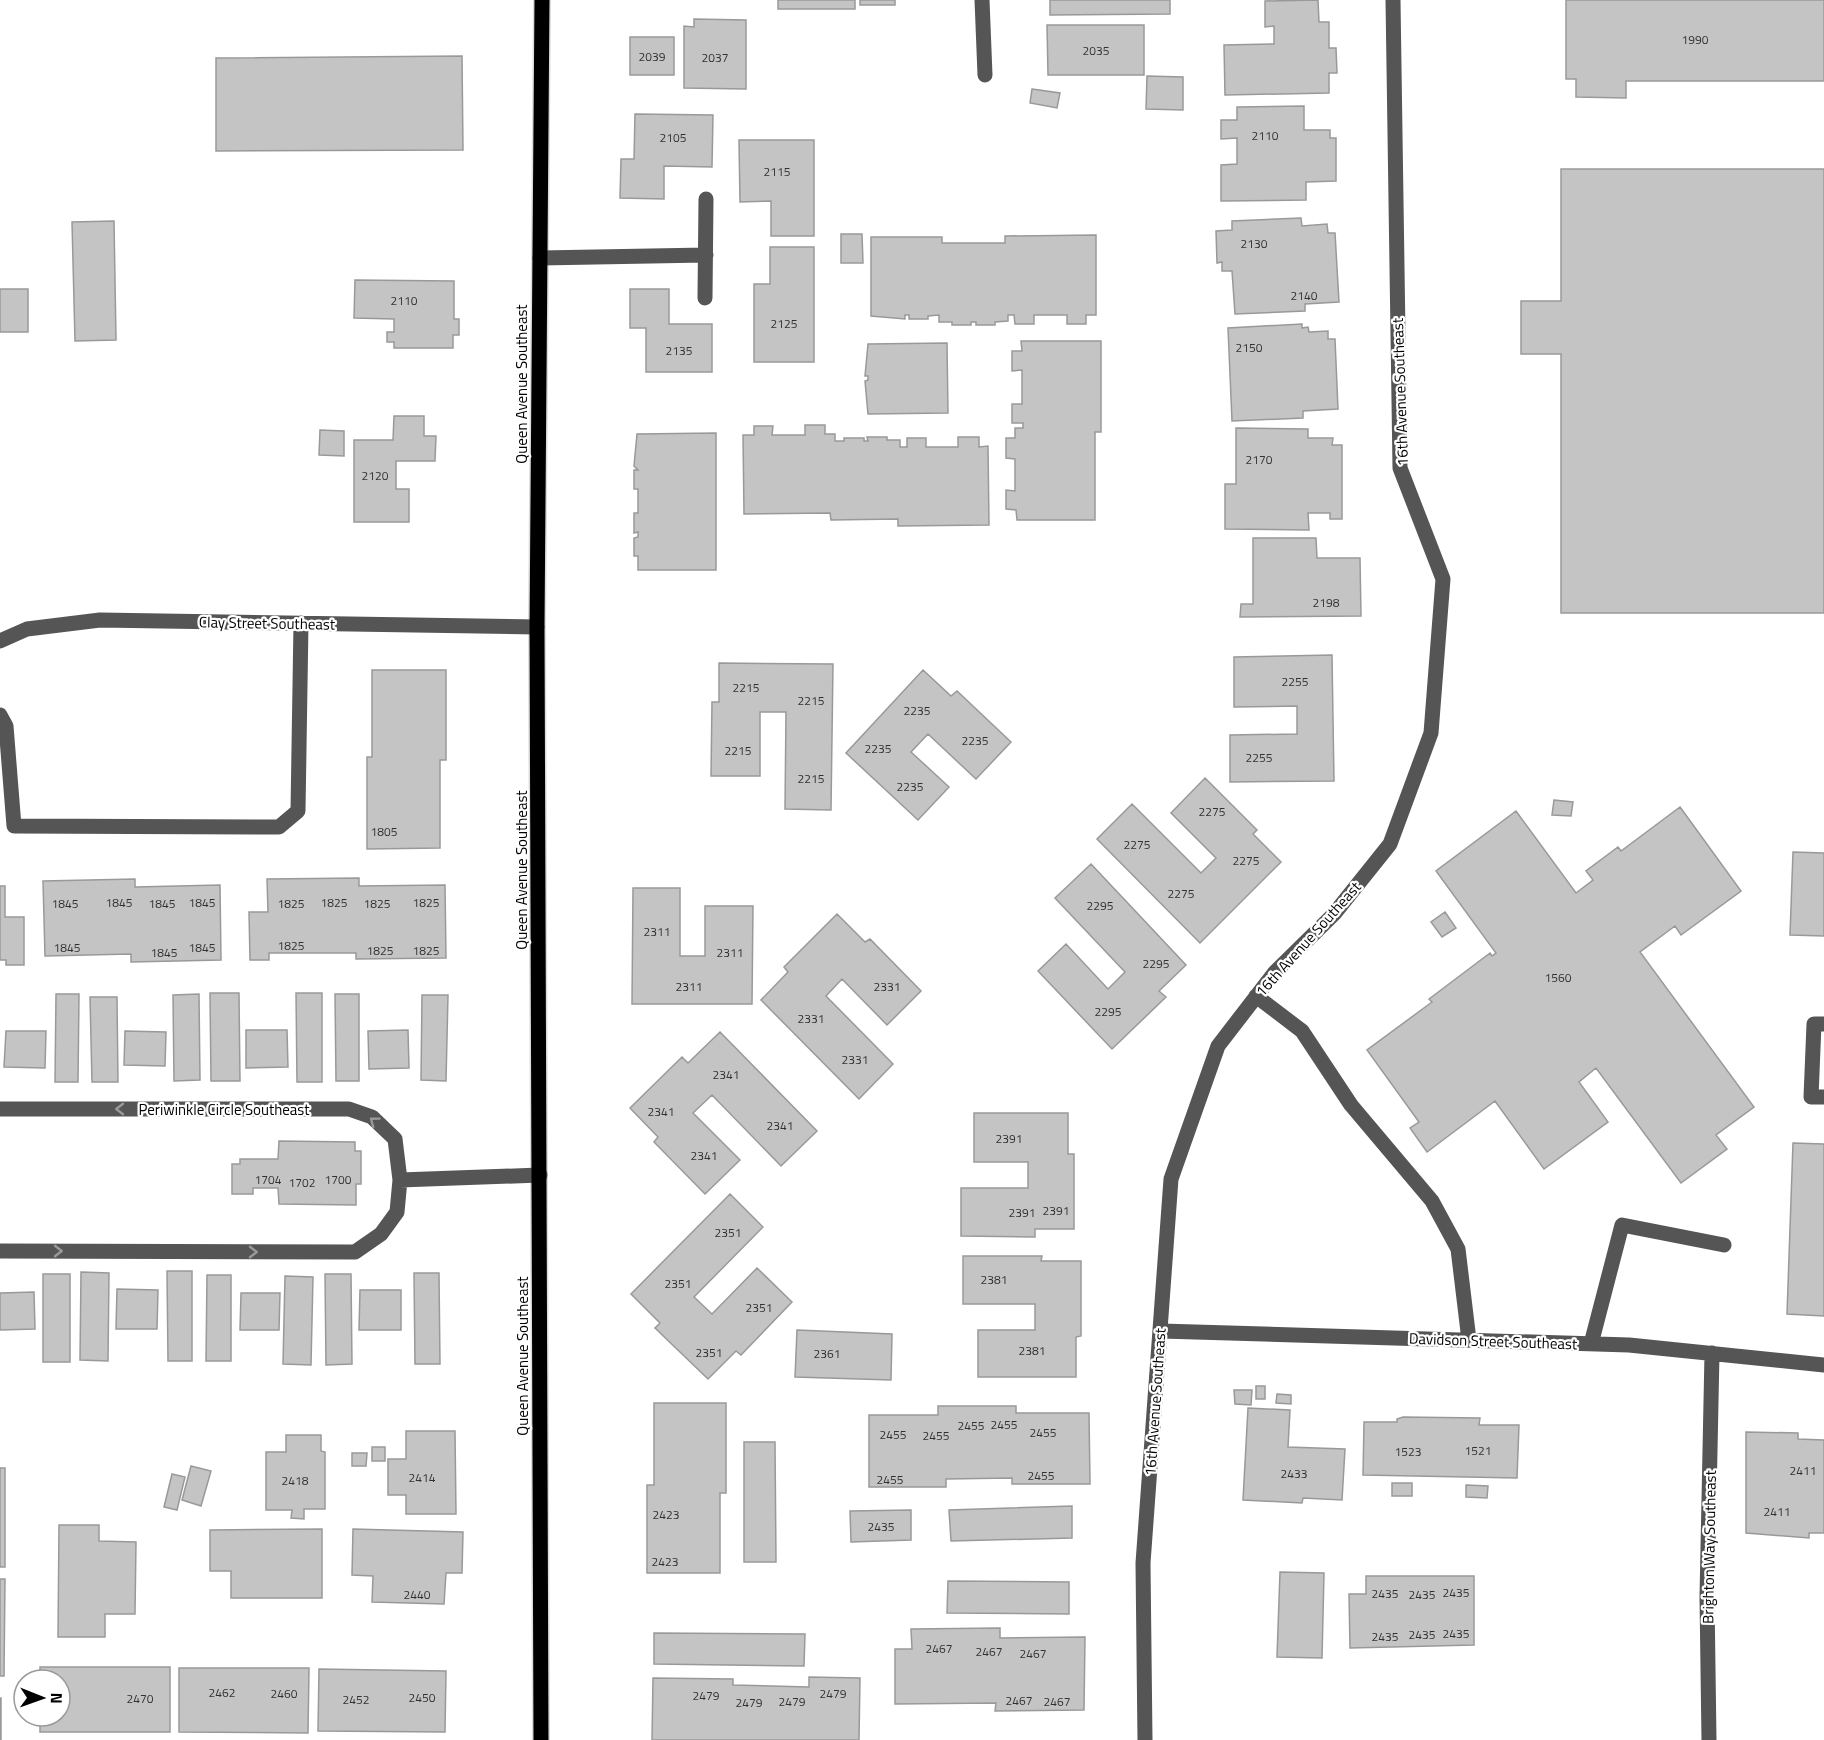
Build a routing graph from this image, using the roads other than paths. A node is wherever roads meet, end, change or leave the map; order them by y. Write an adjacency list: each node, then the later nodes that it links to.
1 (542, 0): 7 (main road, Queen Avenue Southeast)
2 (982, 0): 4 (street)
3 (1393, 0): 14 (street, 16th Avenue Southeast)
4 (985, 75)
5 (706, 199): 6 (street)
6 (706, 255): 7 (street); 8 (street)
7 (540, 258): 10 (main road, Queen Avenue Southeast)
8 (705, 298)
9 (301, 623): 10 (street, Clay Street Southeast); 11 (street, Clay Street Southeast); 13 (street)
10 (537, 627): 18 (main road, Queen Avenue Southeast)
11 (0, 641)
12 (0, 715): 13 (street)
13 (7, 826)
14 (1256, 996): 22 (street, 16th Avenue Southeast); 23 (street)
15 (1824, 1024): 16 (street)
16 (1824, 1097)
17 (0, 1109): 19 (street, Periwinkle Circle Southeast, one-way to 17)
18 (540, 1175): 19 (street); 27 (main road, Queen Avenue Southeast)
19 (400, 1180): 21 (street, Periwinkle Circle Southeast, one-way to 19)
20 (1724, 1245): 24 (street)
21 (0, 1251)
22 (1161, 1331): 23 (street, Davidson Street Southeast); 28 (street, 16th Avenue Southeast)
23 (1469, 1340): 24 (street, Davidson Street Southeast)
24 (1591, 1344): 25 (street, Davidson Street Southeast)
25 (1712, 1353): 26 (street, Davidson Street Southeast); 29 (street, Brighton Way Southeast)
26 (1824, 1365)
27 (541, 1740)
28 (1145, 1740)
29 (1709, 1740)

